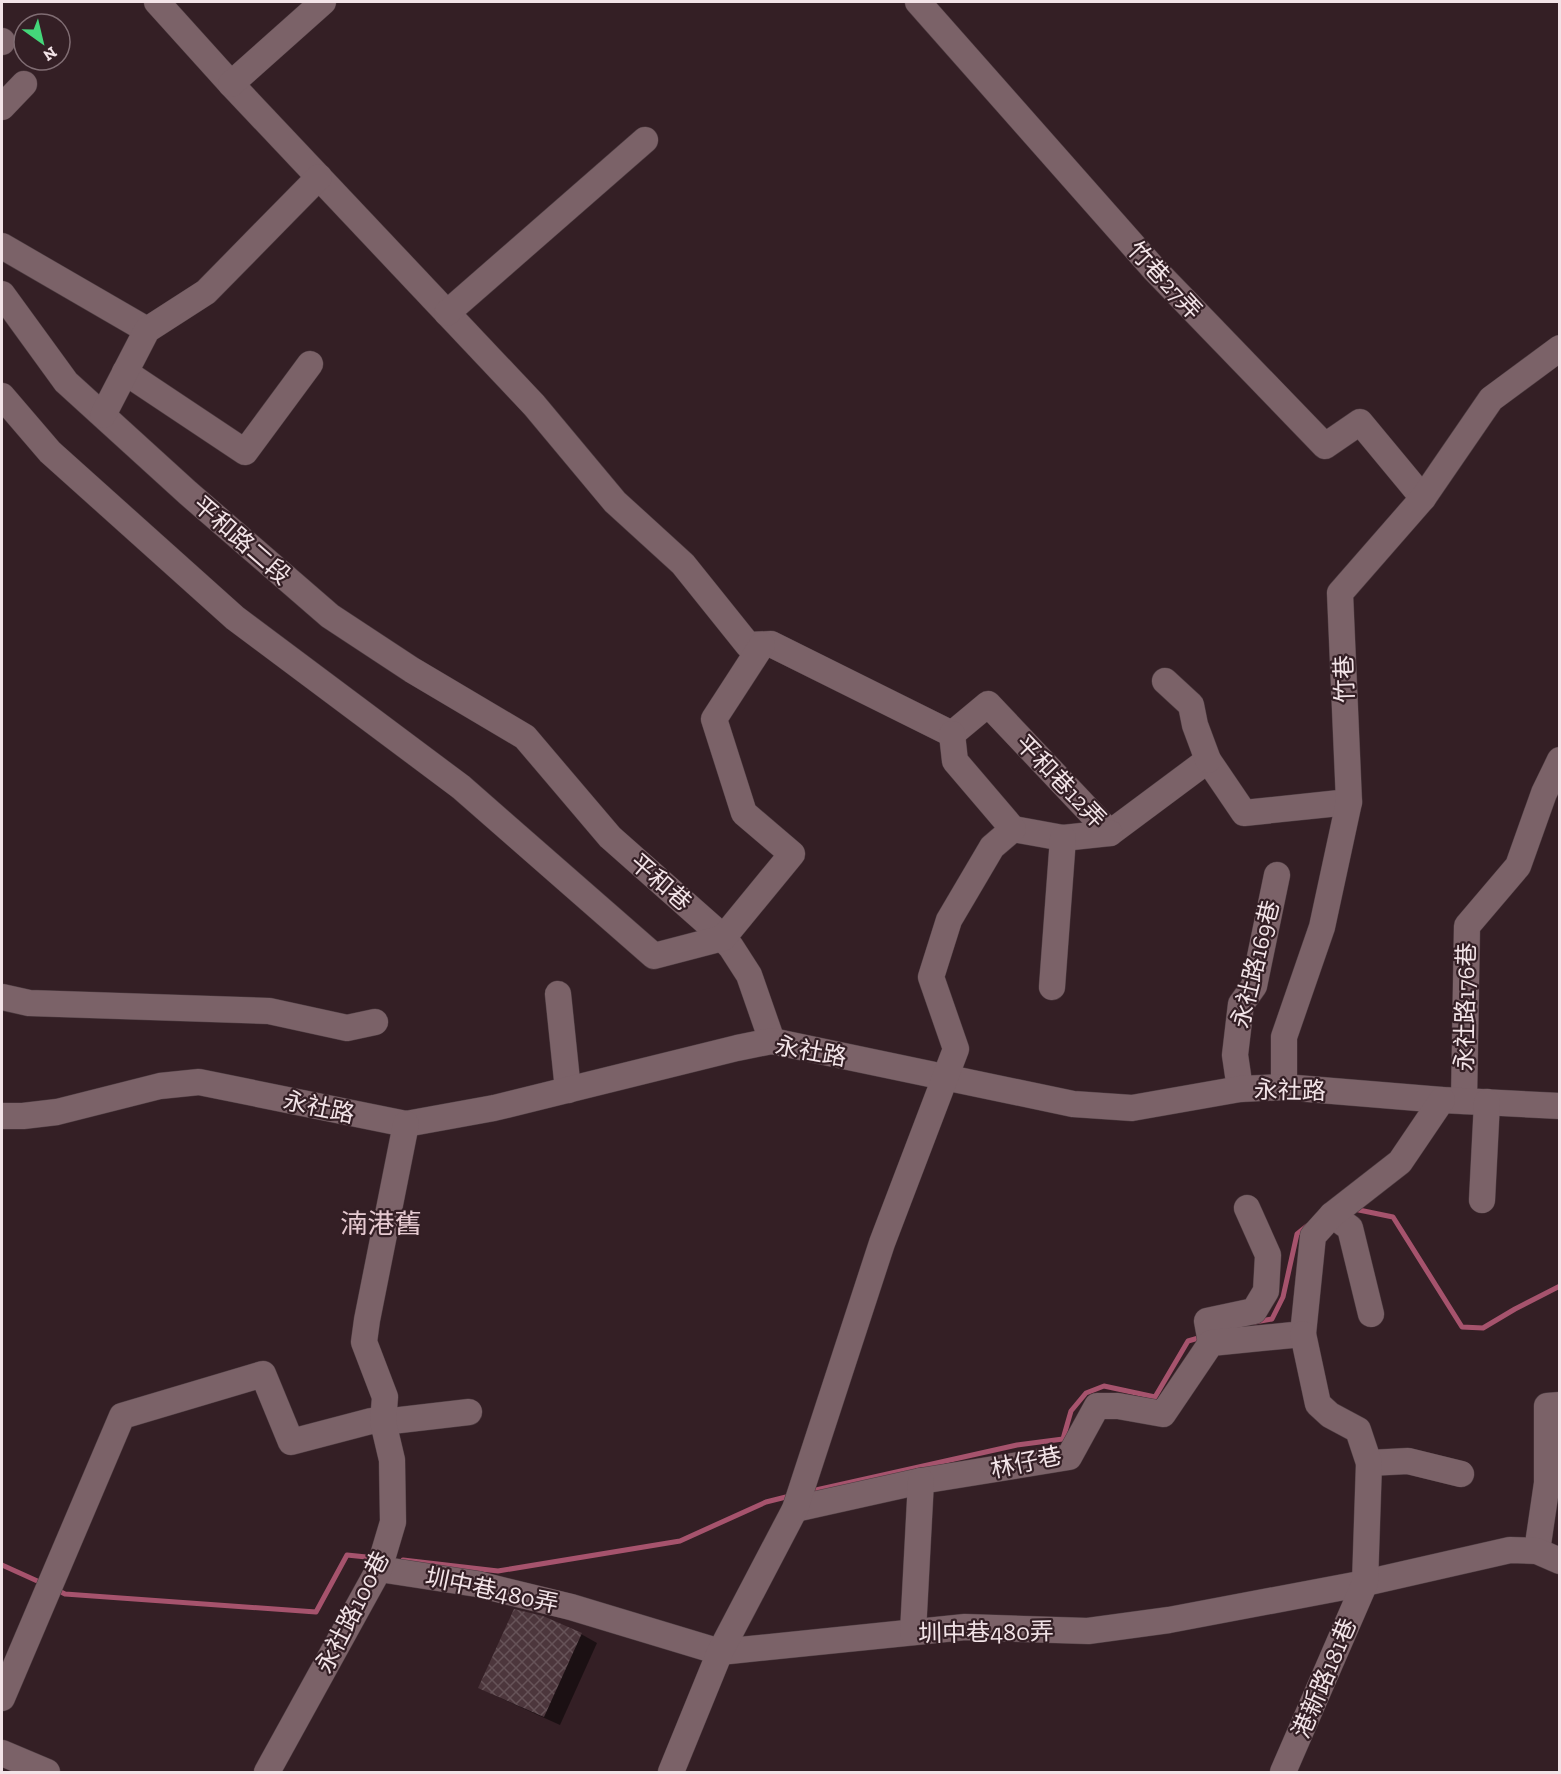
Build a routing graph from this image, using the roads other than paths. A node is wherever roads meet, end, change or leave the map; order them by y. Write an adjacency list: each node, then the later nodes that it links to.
1 (157, 2): 5 (street)
2 (323, 2): 5 (street)
3 (918, 2): 18 (street, 竹巷27弄)
4 (24, 84): 6 (street)
5 (231, 84): 8 (street)
6 (2, 107)
7 (645, 140): 11 (street)
8 (319, 177): 11 (street); 12 (street)
9 (2, 246): 12 (street)
10 (2, 294): 17 (street, 平和路二段)
11 (447, 313): 19 (street)
12 (147, 330): 15 (street)
13 (1560, 348): 18 (street, 竹巷)
14 (309, 364): 15 (street)
15 (125, 372): 17 (street)
16 (2, 396): 30 (street)
17 (103, 415): 22 (street, 平和路二段)
18 (1423, 498): 25 (street, 竹巷)
19 (762, 645): 21 (street); 30 (street)
20 (1165, 681): 23 (street)
21 (952, 734): 26 (street); 27 (street, 平和巷12弄)
22 (525, 737): 30 (street, 平和巷)
23 (1208, 760): 25 (street); 27 (street, 平和巷12弄)
24 (1560, 760): 40 (street, 永社路176巷)
25 (1349, 802): 37 (street, 竹巷)
26 (1013, 829): 28 (street); 36 (street)
27 (1110, 833): 28 (street)
28 (1063, 838): 31 (street)
29 (1277, 875): 38 (street, 永社路169巷)
30 (723, 938): 35 (street, 平和巷)
31 (1052, 987)
32 (558, 994): 39 (street)
33 (2, 997): 34 (street)
34 (375, 1022)
35 (772, 1041): 36 (street, 永社路); 39 (street, 永社路)
36 (944, 1078): 38 (street, 永社路); 56 (street)
37 (1284, 1088): 38 (street, 永社路); 40 (street, 永社路)
38 (1240, 1089)
39 (568, 1090): 43 (street, 永社路)
40 (1464, 1101): 41 (street, 永社路); 44 (street, 永社路176巷); 46 (street)
41 (1560, 1106)
42 (2, 1116): 43 (street, 永社路)
43 (406, 1124): 52 (street, 永社路100巷)
44 (1482, 1200)
45 (1247, 1208): 49 (street)
46 (1339, 1210): 47 (street); 48 (street)
47 (1371, 1314)
48 (1303, 1334): 49 (street); 53 (street)
49 (1211, 1343): 55 (street, 林仔巷)
50 (1560, 1405): 57 (street)
51 (469, 1412): 52 (street)
52 (383, 1422): 58 (street, 永社路100巷); 62 (street)
53 (1369, 1463): 54 (street); 59 (street)
54 (1461, 1474)
55 (921, 1481): 56 (street, 林仔巷); 60 (street)
56 (795, 1509): 61 (street)
57 (1548, 1556): 59 (street, 圳中巷480弄)
58 (379, 1569): 61 (street, 圳中巷480弄); 65 (street, 永社路100巷)
59 (1365, 1583): 60 (street, 圳中巷480弄); 67 (street, 港新路181巷)
60 (913, 1632): 61 (street, 圳中巷480弄)
61 (720, 1652): 66 (street)
62 (2, 1698)
63 (2, 1753): 64 (street)
64 (47, 1773)
65 (267, 1773)
66 (670, 1773)
67 (1283, 1773)

